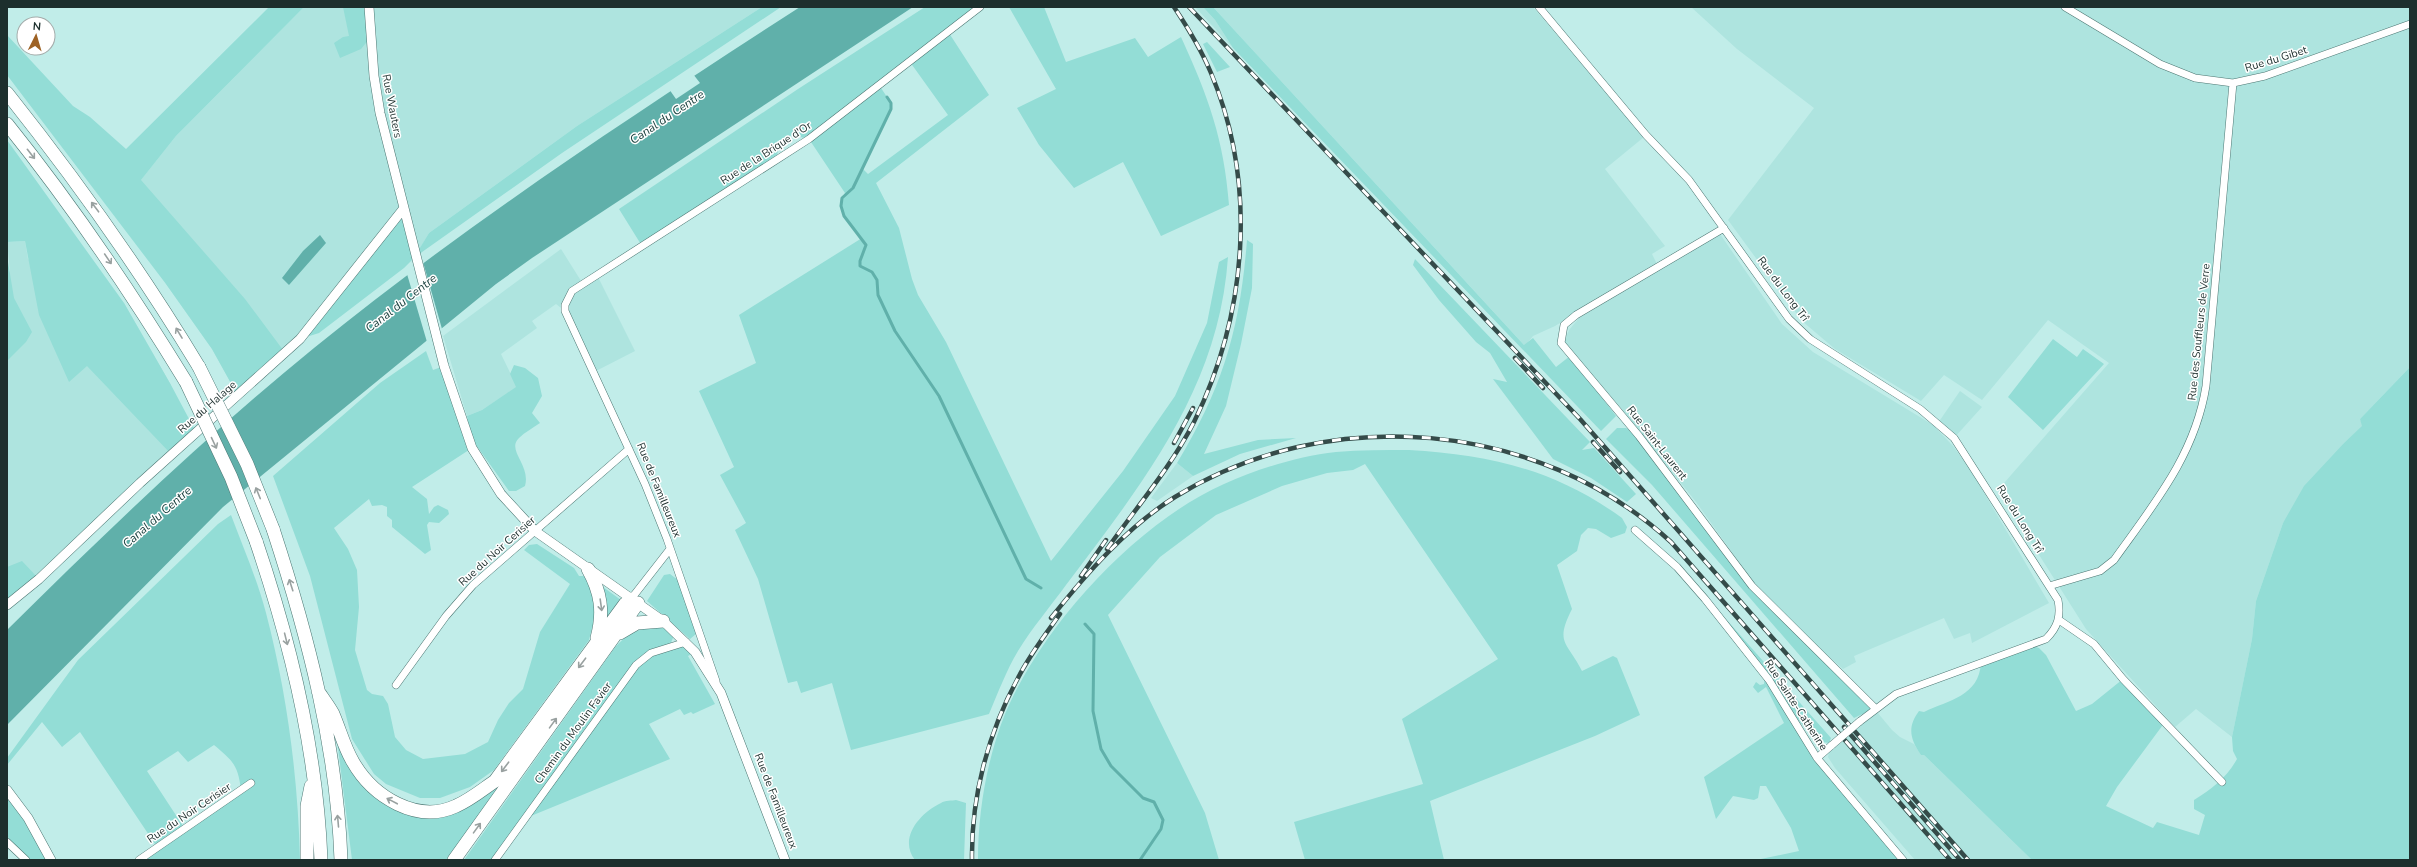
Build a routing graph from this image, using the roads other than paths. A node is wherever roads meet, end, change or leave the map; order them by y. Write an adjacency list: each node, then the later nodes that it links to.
1 (369, 7): 9 (street, Rue Wauters)
2 (980, 7): 11 (street, Rue de la Brique d'Or)
3 (1539, 7): 10 (street, Rue du Long Trî)
4 (2065, 7): 6 (street, Rue du Gibet)
5 (2410, 24): 6 (street, Rue du Gibet)
6 (2233, 83): 18 (street, Rue des Souffleurs de Verre)
7 (7, 93): 28 (highway, one-way to 7, bridge)
8 (7, 124): 31 (highway, one-way to 31, bridge)
9 (404, 208): 12 (street, Rue Wauters); 20 (street, Rue du Halage)
10 (1724, 228): 18 (street, Rue du Long Trî); 29 (street, Rue Saint-Laurent)
11 (565, 311): 13 (street, Rue de Familleureux)
12 (444, 366): 15 (street, Rue de Familleureux)
13 (629, 449): 15 (street, Rue du Noir Cerisier); 16 (street, Rue de Familleureux)
14 (1635, 530): 30 (street, Rue Sainte-Catherine)
15 (535, 531): 17 (street, Rue de Familleureux); 27 (street, Rue du Noir Cerisier)
16 (670, 549): 19 (street); 26 (street, Rue de Familleureux)
17 (588, 569): 19 (street, Rue de Familleureux); 25 (highway, one-way to 25)
18 (2049, 586): 21 (street, Rue du Long Trî)
19 (634, 601): 22 (street, Rue de Familleureux); 23 (highway); 25 (highway)
20 (7, 605)
21 (2059, 620): 29 (street); 32 (street)
22 (663, 621): 23 (highway); 24 (street, Rue de Familleureux)
23 (613, 639): 42 (highway, one-way to 23)
24 (686, 642): 26 (street, Rue de Familleureux); 43 (street, Chemin du Moulin Favier)
25 (595, 645): 28 (highway, one-way to 28)
26 (717, 684): 44 (street, Rue de Familleureux)
27 (396, 685)
28 (318, 691): 41 (highway, one-way to 28)
29 (1875, 708): 30 (street, bridge)
30 (1817, 758): 45 (street, Rue Sainte-Catherine)
31 (313, 776): 39 (highway); 40 (highway)
32 (2222, 782)
33 (251, 783): 38 (street, Rue du Noir Cerisier)
34 (7, 790): 37 (street)
35 (7, 842): 36 (street)
36 (26, 860)
37 (51, 860)
38 (139, 860)
39 (307, 860)
40 (321, 860)
41 (341, 860)
42 (454, 860)
43 (495, 860)
44 (785, 860)
45 (1903, 860)

